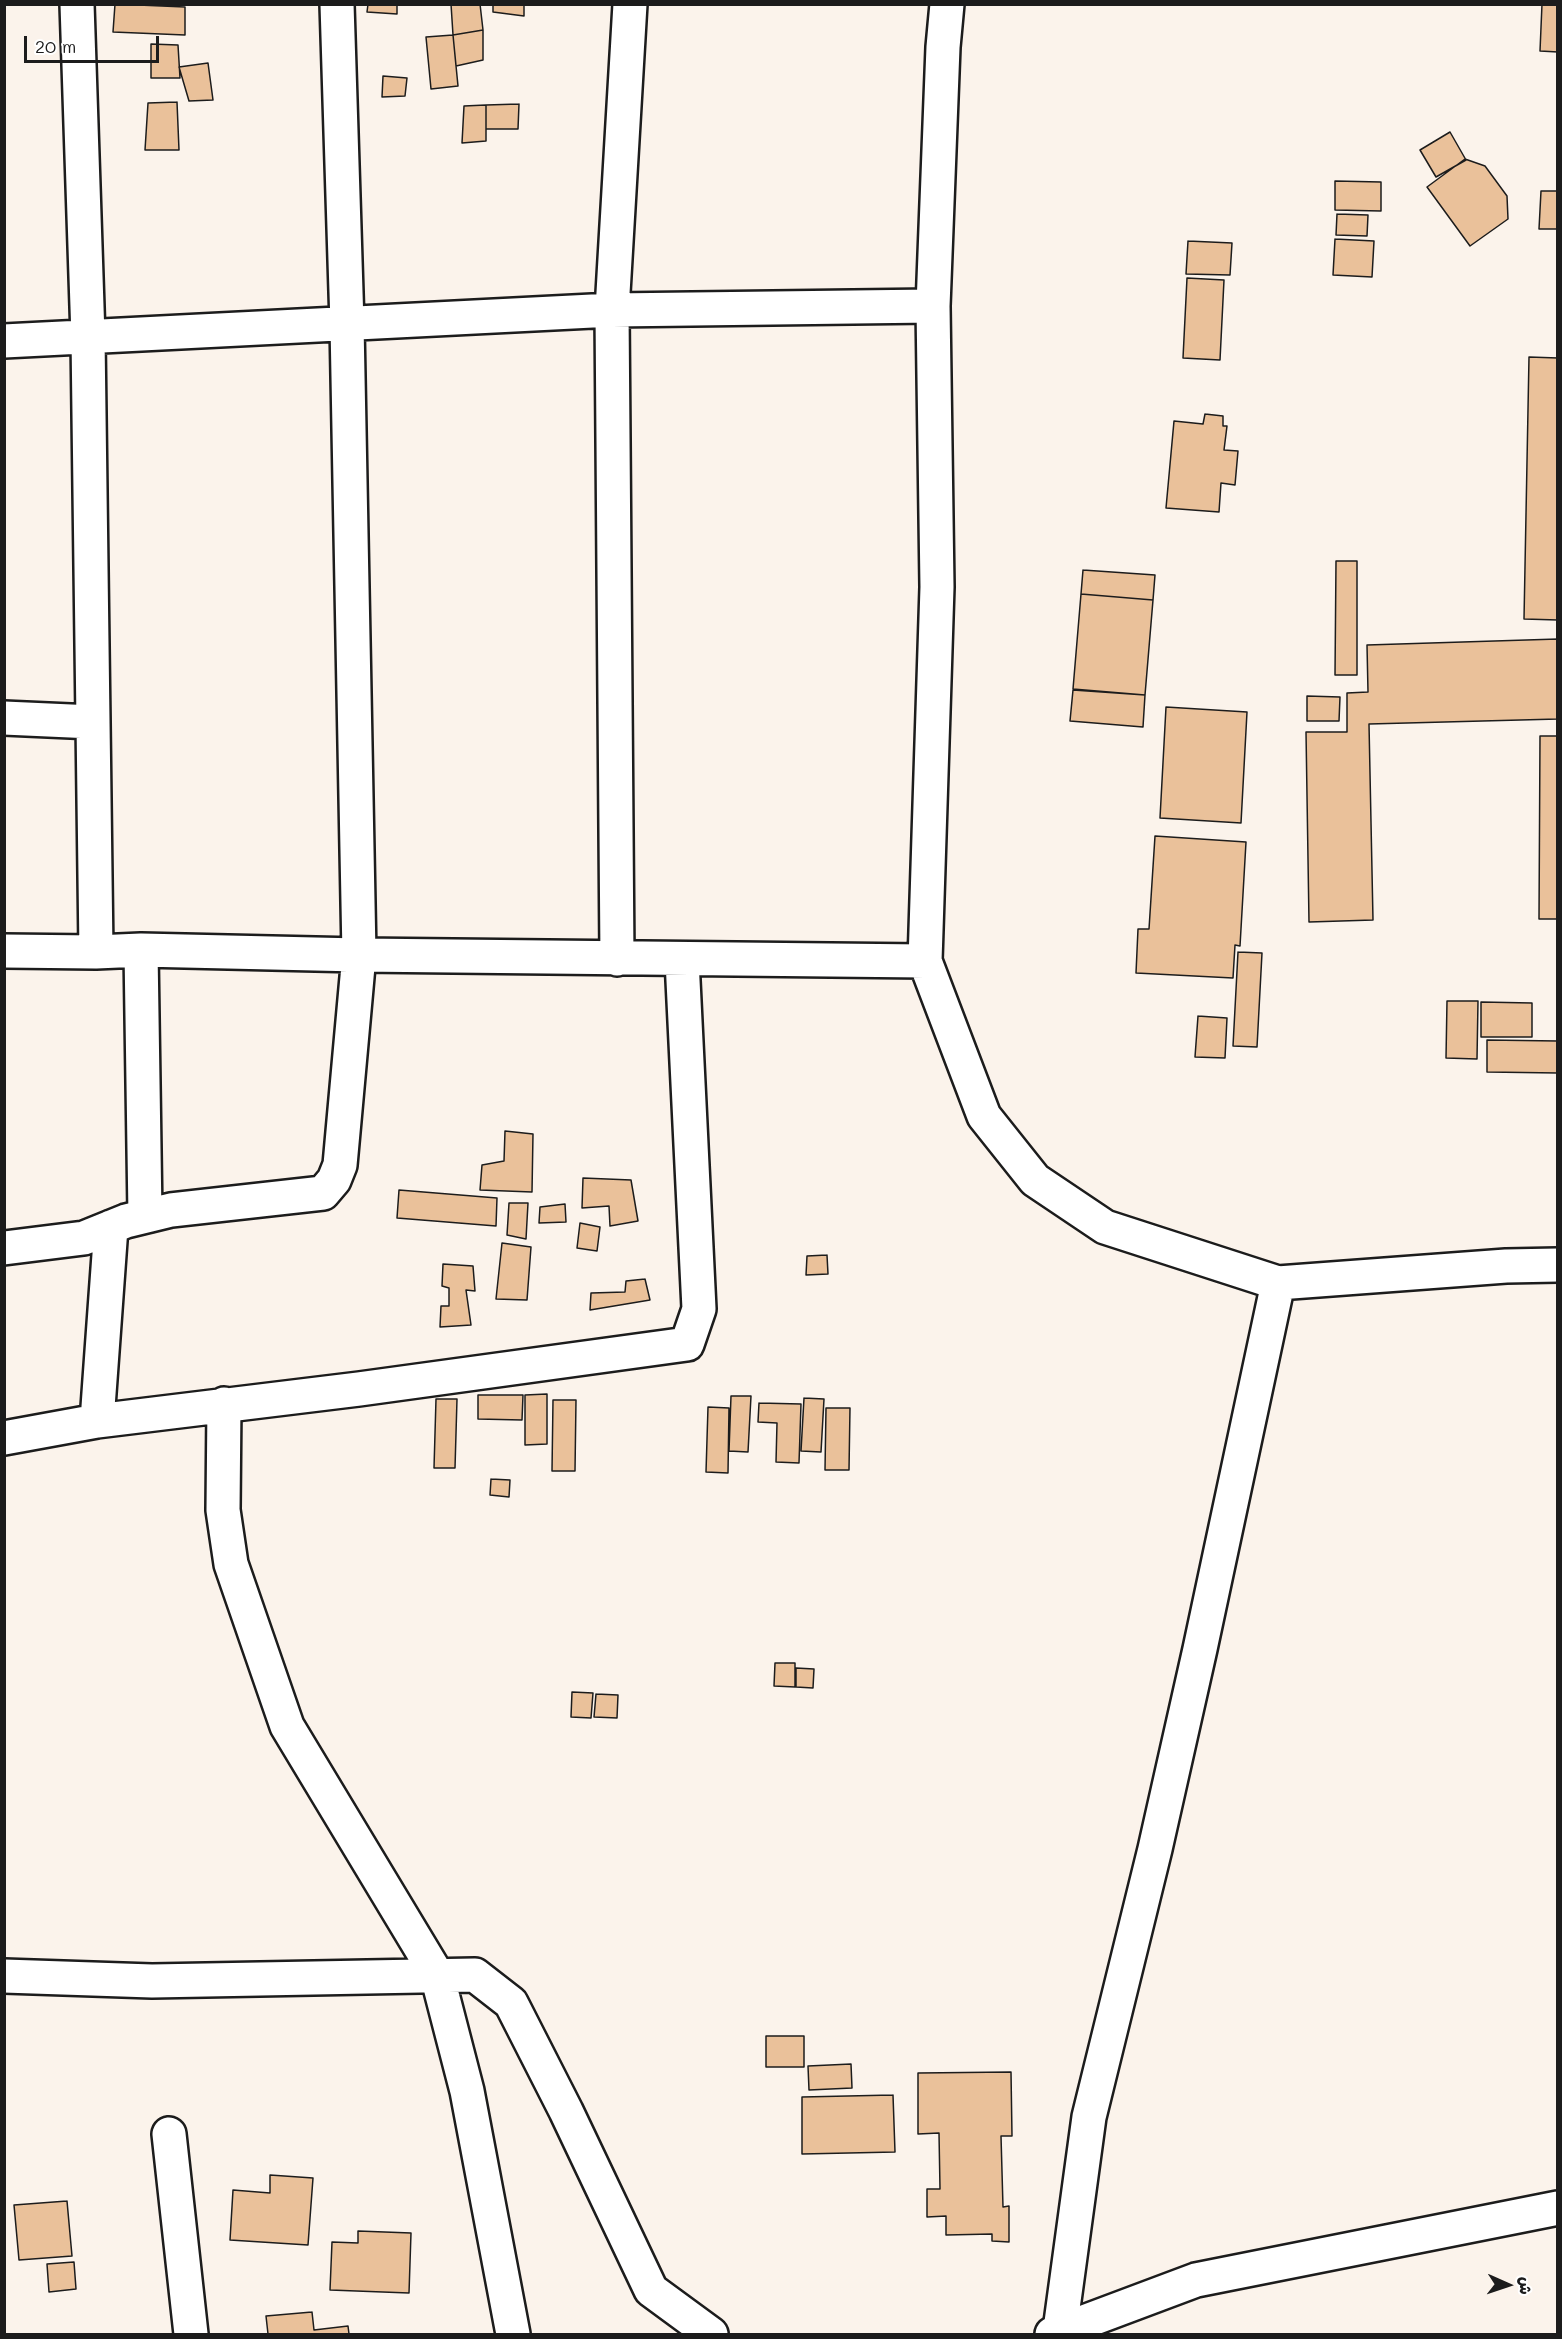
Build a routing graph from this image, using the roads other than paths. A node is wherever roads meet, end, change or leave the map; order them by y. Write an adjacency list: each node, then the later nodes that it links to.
1 (77, 4): 8 (street)
2 (337, 4): 7 (street)
3 (630, 4): 6 (street)
4 (947, 4): 5 (street)
5 (933, 306): 6 (street); 18 (street)
6 (612, 310): 7 (street); 16 (street)
7 (347, 324): 8 (street); 15 (street)
8 (88, 337): 9 (street); 11 (street)
9 (4, 341)
10 (4, 718): 11 (street)
11 (93, 722): 14 (street)
12 (141, 950): 14 (street); 15 (street); 19 (street)
13 (4, 951): 14 (street)
14 (96, 952)
15 (359, 955): 16 (street); 19 (street)
16 (617, 958): 17 (street)
17 (682, 960): 18 (street); 24 (street)
18 (925, 962): 23 (street)
19 (145, 1216): 20 (street)
20 (111, 1227): 21 (street); 25 (street)
21 (4, 1248)
22 (1557, 1265): 23 (street)
23 (1278, 1283): 31 (street)
24 (224, 1404): 25 (street); 27 (street)
25 (97, 1421): 26 (street)
26 (4, 1438)
27 (437, 1975): 28 (street); 33 (street); 34 (street)
28 (4, 1976)
29 (169, 2134): 32 (street)
30 (1557, 2208): 31 (street)
31 (1058, 2333)
32 (191, 2334)
33 (513, 2334)
34 (711, 2334)

